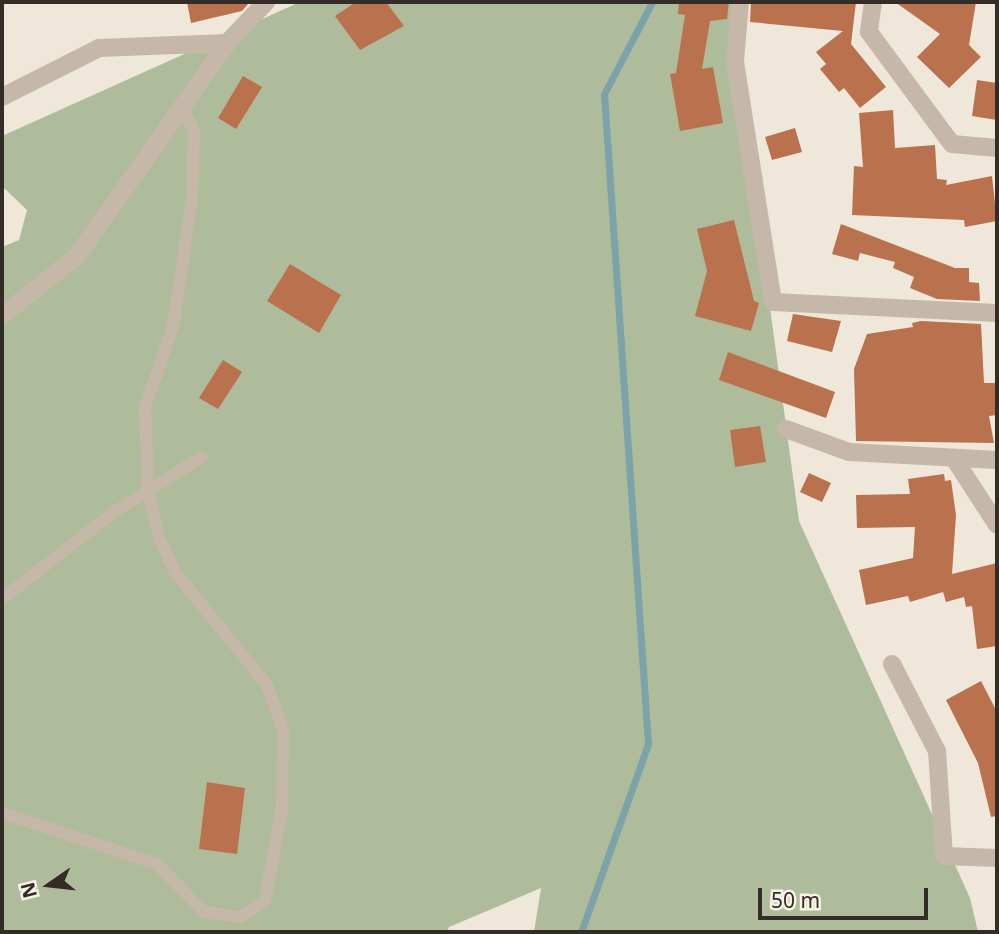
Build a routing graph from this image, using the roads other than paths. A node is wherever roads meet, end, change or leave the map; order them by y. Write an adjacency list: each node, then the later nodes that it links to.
1 (266, 2): 4 (street)
2 (740, 2): 8 (street)
3 (873, 2): 7 (street)
4 (227, 43): 5 (street); 6 (street)
5 (2, 97)
6 (182, 106): 9 (street); 14 (lane)
7 (997, 148)
8 (997, 313)
9 (2, 316)
10 (786, 429): 12 (street)
11 (202, 457): 14 (lane)
12 (955, 460): 13 (street); 15 (street)
13 (997, 460)
14 (148, 491): 16 (lane); 18 (lane)
15 (997, 525)
16 (2, 599)
17 (892, 664): 19 (street)
18 (2, 813)
19 (997, 858)

